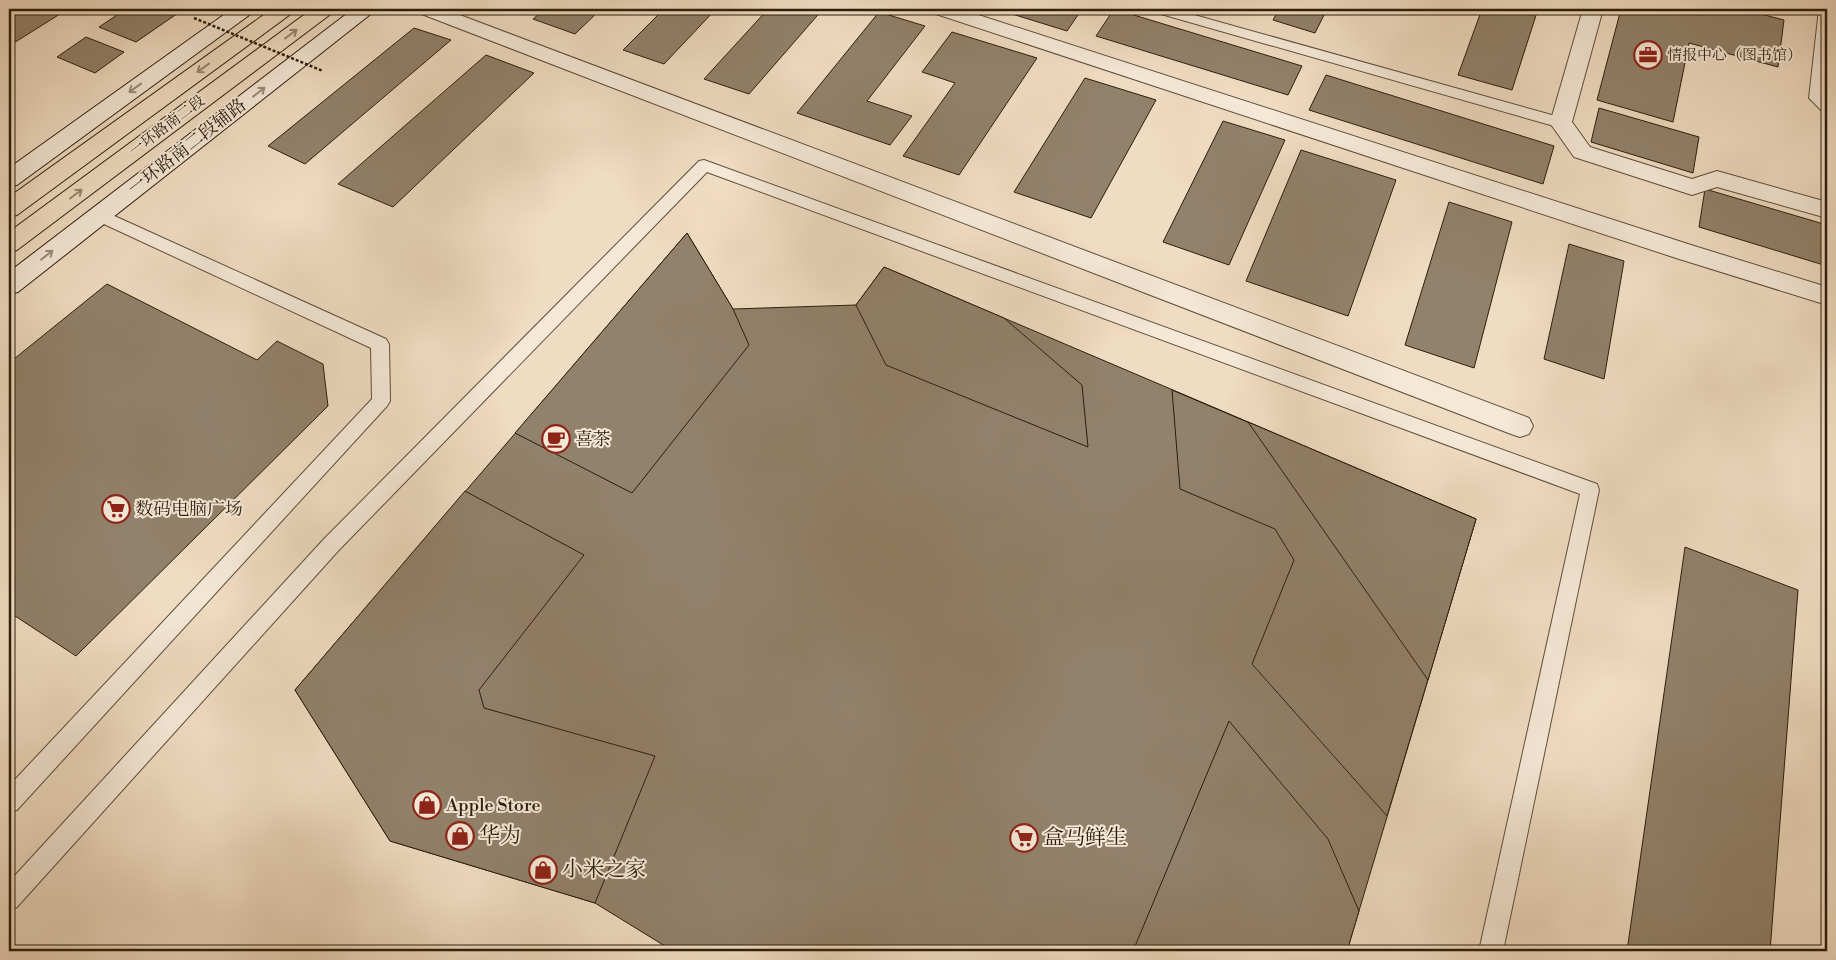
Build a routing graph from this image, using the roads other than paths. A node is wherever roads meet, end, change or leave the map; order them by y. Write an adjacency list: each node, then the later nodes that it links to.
1 (245, 9): 12 (street, one-way to 12)
2 (285, 9): 13 (main road, 一环路南二段, one-way to 13)
3 (325, 9): 16 (main road, 一环路南二段, one-way to 3)
4 (365, 9): 15 (street, 一环路南二段辅路, one-way to 4)
5 (426, 9): 19 (street)
6 (940, 9): 18 (street)
7 (1159, 9): 11 (lane)
8 (1594, 9): 11 (street)
9 (1826, 9): 10 (lane)
10 (1827, 108)
11 (1561, 123): 14 (street)
12 (9, 179)
13 (9, 209)
14 (1827, 210)
15 (99, 215): 17 (street, 一环路南二段辅路, one-way to 15); 20 (lane)
16 (9, 244)
17 (9, 285)
18 (1827, 296)
19 (1520, 426)
20 (9, 802)
21 (9, 899): 22 (lane)
22 (1491, 951)

